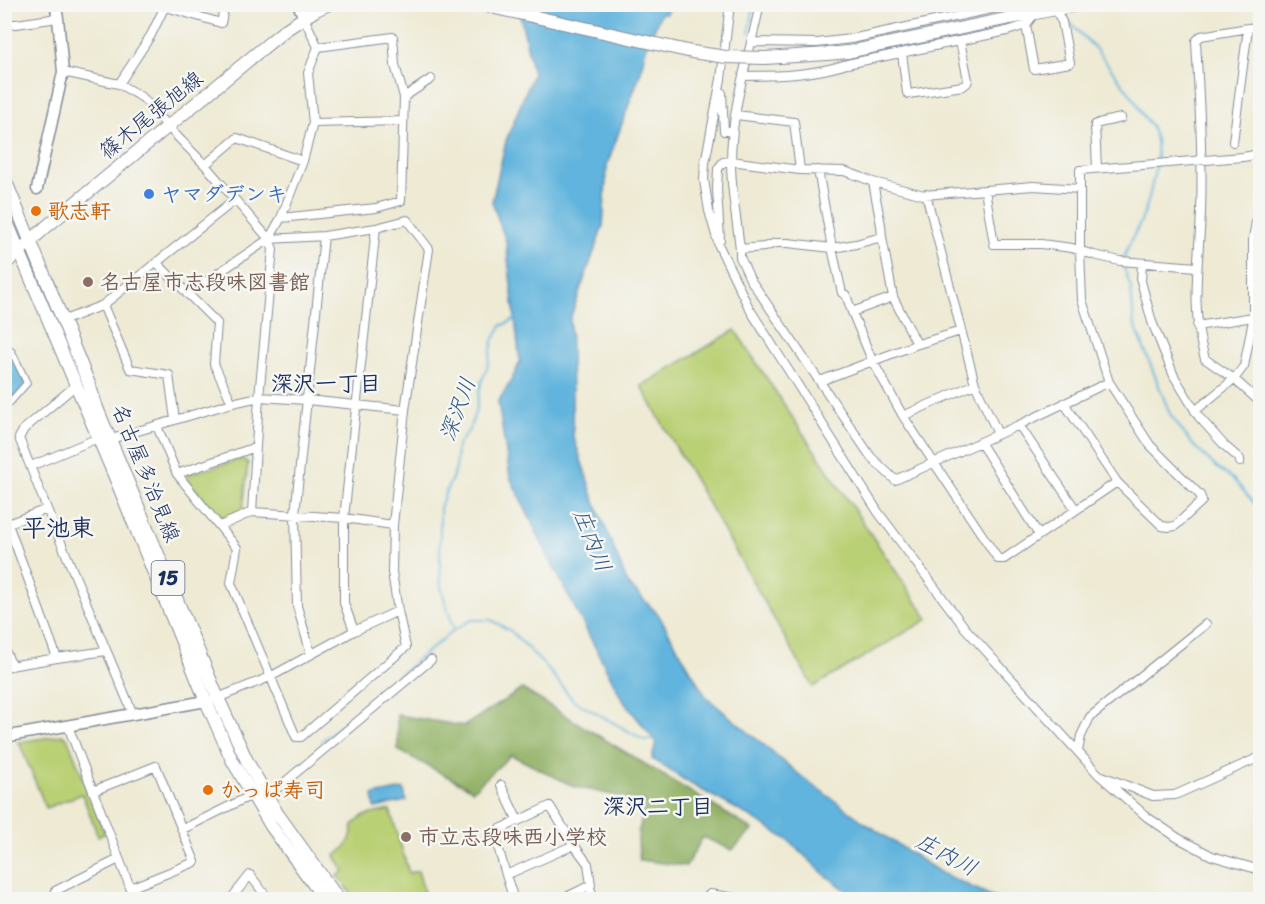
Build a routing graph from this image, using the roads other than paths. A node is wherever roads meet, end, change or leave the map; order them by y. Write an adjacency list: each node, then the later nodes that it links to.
1 (55, 4): 15 (street)
2 (225, 4): 11 (street)
3 (298, 4): 16 (street)
4 (329, 4): 16 (main road, 篠木尾張旭線)
5 (478, 4): 14 (main road, bridge)
6 (730, 4): 27 (street)
7 (760, 4): 22 (street)
8 (1023, 4): 12 (street)
9 (1044, 4): 13 (street)
10 (1081, 4): 13 (main road)
11 (166, 6): 29 (street)
12 (990, 7): 22 (street)
13 (1056, 10): 14 (main road); 18 (street)
14 (1034, 14): 18 (street)
15 (58, 18): 17 (street); 25 (street)
16 (304, 18): 23 (street); 35 (main road, 篠木尾張旭線)
17 (4, 24)
18 (1026, 25): 21 (street)
19 (1260, 27): 20 (street)
20 (1248, 28): 37 (street); 41 (street)
21 (960, 41): 24 (street); 24 (street)
22 (752, 42): 26 (street)
23 (318, 46): 30 (street); 34 (street)
24 (902, 53): 26 (street)
25 (63, 72): 29 (street); 48 (street)
26 (744, 76): 31 (street)
27 (721, 79): 36 (street); 61 (street)
28 (431, 80): 30 (street)
29 (119, 84): 35 (street)
30 (404, 97): 33 (street)
31 (736, 115): 36 (street); 44 (street)
32 (1121, 118): 43 (street)
33 (402, 121): 34 (street); 55 (street)
34 (313, 123): 39 (street)
35 (168, 127): 42 (street); 60 (main road, 篠木尾張旭線)
36 (733, 131): 40 (street)
37 (1233, 142)
38 (1260, 154): 41 (street)
39 (303, 161): 42 (street); 55 (street)
40 (731, 161): 44 (street); 61 (street); 63 (street)
41 (1201, 161): 43 (street); 69 (street)
42 (206, 165): 53 (street)
43 (1097, 168): 49 (street)
44 (800, 170): 45 (street)
45 (818, 170): 47 (street); 62 (street)
46 (4, 177): 60 (main road, 名古屋多治見線 / 15)
47 (873, 182): 51 (street); 58 (street)
48 (37, 189)
49 (1080, 189): 50 (street); 65 (street)
50 (985, 190): 51 (street); 65 (street)
51 (926, 194): 78 (street)
52 (1260, 198): 70 (street)
53 (235, 200): 59 (street); 66 (street)
54 (4, 215): 64 (main road, 名古屋多治見線 / 15)
55 (281, 218): 59 (street)
56 (376, 228): 57 (street); 92 (street); 94 (street)
57 (324, 236): 59 (street); 88 (street)
58 (882, 237): 62 (street); 72 (street)
59 (269, 239): 71 (street); 87 (street)
60 (30, 240): 64 (main road, 篠木尾張旭線); 76 (main road, 名古屋多治見線 / 15)
61 (719, 246): 132 (street)
62 (832, 248): 63 (street); 74 (street)
63 (740, 249): 83 (street)
64 (19, 250): 68 (main road, 篠木尾張旭線); 85 (main road, 名古屋多治見線 / 15)
65 (1080, 251): 67 (street); 84 (street)
66 (157, 262): 71 (street); 73 (street)
67 (1142, 263): 69 (street); 95 (street)
68 (4, 265)
69 (1197, 267): 77 (street)
70 (1257, 281): 75 (street)
71 (187, 294): 90 (street)
72 (893, 297): 74 (street); 79 (street)
73 (103, 305): 76 (street); 97 (street)
74 (852, 312): 81 (street)
75 (1253, 317): 77 (street); 82 (street)
76 (62, 321): 101 (main road, 名古屋多治見線 / 15)
77 (1197, 326): 82 (street)
78 (960, 331): 79 (street); 86 (street)
79 (917, 344): 81 (street)
80 (4, 345): 93 (street)
81 (872, 360): 83 (street); 96 (street)
82 (1234, 379): 89 (street); 95 (street)
83 (820, 381): 105 (street)
84 (1108, 382): 91 (street); 108 (street)
85 (76, 384): 101 (main road, 名古屋多治見線 / 15); 106 (street)
86 (975, 384): 96 (street); 100 (street)
87 (259, 397): 88 (street); 90 (street); 103 (street)
88 (307, 400): 92 (street); 112 (street)
89 (1260, 402)
90 (232, 403): 97 (street)
91 (1064, 403): 98 (street); 108 (street)
92 (356, 405): 94 (street); 113 (street)
93 (4, 409)
94 (405, 410): 115 (street)
95 (1195, 411): 104 (street)
96 (903, 416): 105 (street)
97 (175, 420): 99 (street)
98 (1019, 425): 100 (street); 110 (street)
99 (157, 426): 101 (street); 107 (street)
100 (998, 434): 102 (street)
101 (104, 438): 106 (street); 128 (main road, 名古屋多治見線 / 15)
102 (980, 442): 105 (street); 117 (street)
103 (256, 447): 107 (street); 111 (street)
104 (1240, 462)
105 (934, 463): 117 (street)
106 (31, 466): 109 (street)
107 (177, 474): 116 (street)
108 (1117, 482): 110 (street)
109 (47, 508): 114 (street); 122 (street)
110 (1076, 510): 117 (street)
111 (252, 512): 112 (street); 116 (street)
112 (295, 514): 113 (street); 123 (street)
113 (344, 518): 115 (street); 120 (street)
114 (6, 524): 124 (street)
115 (393, 525): 118 (street)
116 (220, 526): 127 (street)
117 (1039, 535)
118 (398, 610): 120 (street); 127 (street)
119 (1206, 624): 132 (street)
120 (354, 631): 123 (street)
121 (4, 648): 126 (street)
122 (106, 651): 124 (street); 129 (street)
123 (311, 654): 127 (street)
124 (57, 658): 126 (street)
125 (430, 660): 138 (street)
126 (8, 667)
127 (270, 676): 128 (street)
128 (212, 700): 129 (street); 137 (main road, 名古屋多治見線 / 15); 138 (main road, 名古屋多治見線 / 15)
129 (133, 714): 130 (street)
130 (68, 726): 131 (street); 136 (street)
131 (4, 737)
132 (1078, 751): 134 (street)
133 (1260, 757): 134 (street)
134 (1099, 775): 143 (street)
135 (501, 785): 139 (street)
136 (93, 791): 140 (street); 142 (street)
137 (252, 795): 140 (street); 152 (main road, 名古屋多治見線 / 15)
138 (267, 796): 153 (main road, 名古屋多治見線 / 15)
139 (518, 821): 141 (street); 144 (street)
140 (183, 830): 146 (street)
141 (574, 845): 144 (street); 145 (street)
142 (119, 859): 146 (street); 148 (street)
143 (1260, 870)
144 (506, 875): 154 (street)
145 (589, 886): 147 (street); 155 (street)
146 (130, 888): 149 (street)
147 (562, 899)
148 (57, 900)
149 (135, 900)
150 (230, 900): 151 (street)
151 (269, 900)
152 (325, 900)
153 (339, 900)
154 (514, 900)
155 (595, 900)
156 (704, 900): 157 (street)
157 (748, 900)

